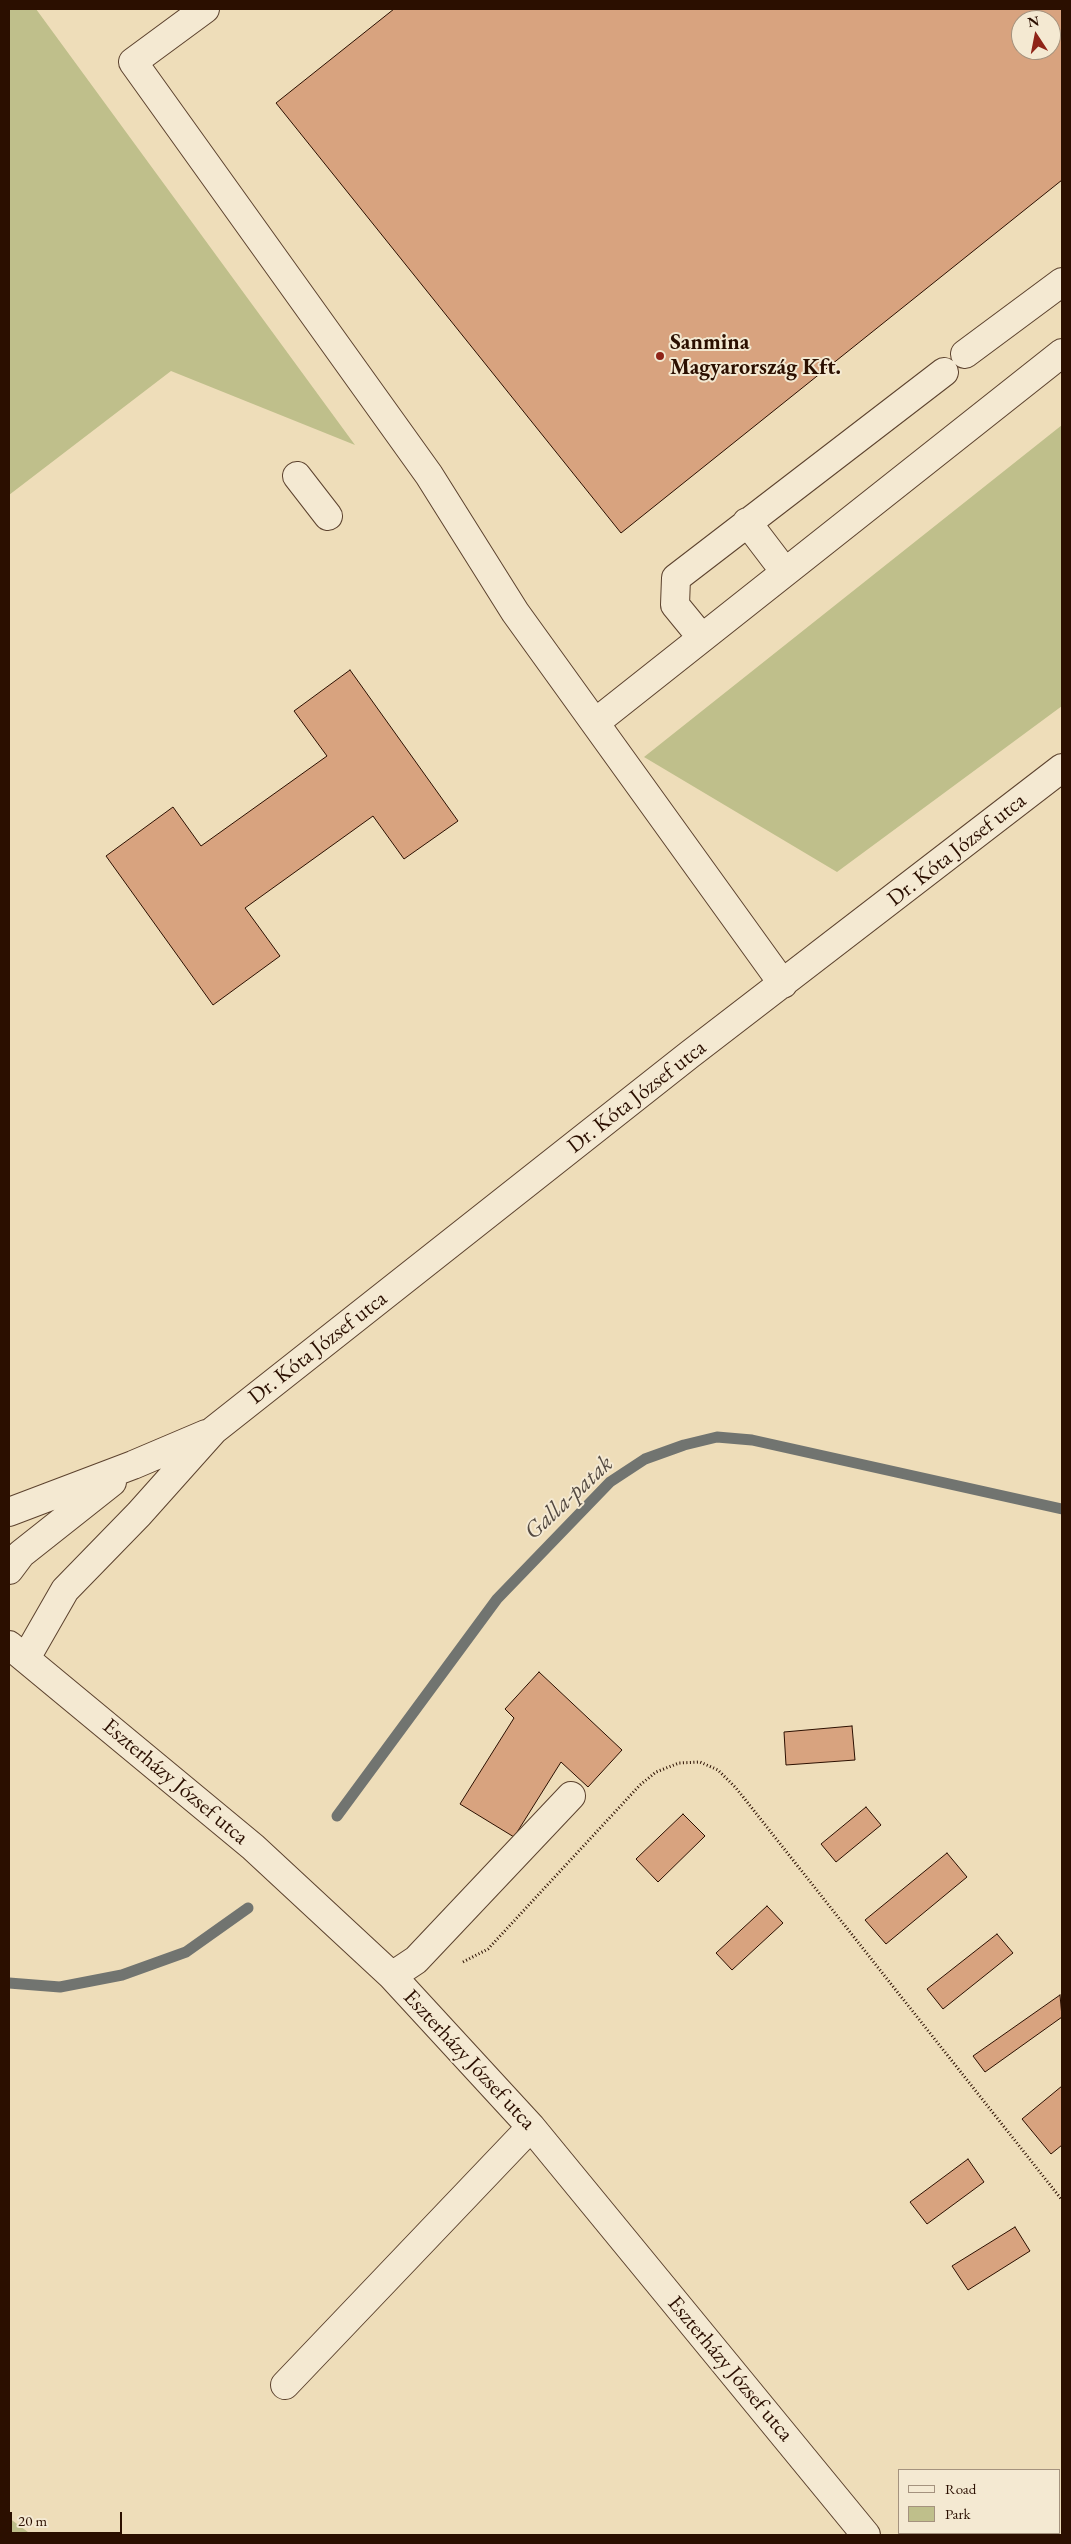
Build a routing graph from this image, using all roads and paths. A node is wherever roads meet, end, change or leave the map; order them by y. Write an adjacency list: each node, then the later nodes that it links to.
1 (205, 9): 11 (street)
2 (1062, 282): 4 (street)
3 (1062, 353): 9 (street)
4 (965, 354)
5 (944, 372): 8 (street)
6 (297, 476): 7 (street)
7 (328, 516)
8 (747, 522): 9 (street); 10 (street)
9 (786, 572): 10 (street)
10 (702, 638): 11 (street)
11 (596, 722): 13 (street)
12 (1062, 768): 13 (street, Dr. Kóta József utca)
13 (783, 984): 14 (street, Dr. Kóta József utca)
14 (214, 1430): 15 (street, Dr. Kóta József utca); 18 (street, Dr. Kóta József utca)
15 (133, 1466): 16 (street, Dr. Kóta József utca); 17 (street, Dr. Kóta József utca)
16 (9, 1512)
17 (9, 1570)
18 (18, 1652): 21 (street, Eszterházy József utca)
19 (570, 1796): 20 (street)
20 (416, 1960): 21 (street); 23 (path)
21 (392, 1976): 22 (street, Eszterházy József utca)
22 (531, 2127): 24 (street); 25 (street, Eszterházy József utca)
23 (1062, 2200)
24 (285, 2385)
25 (866, 2535)

